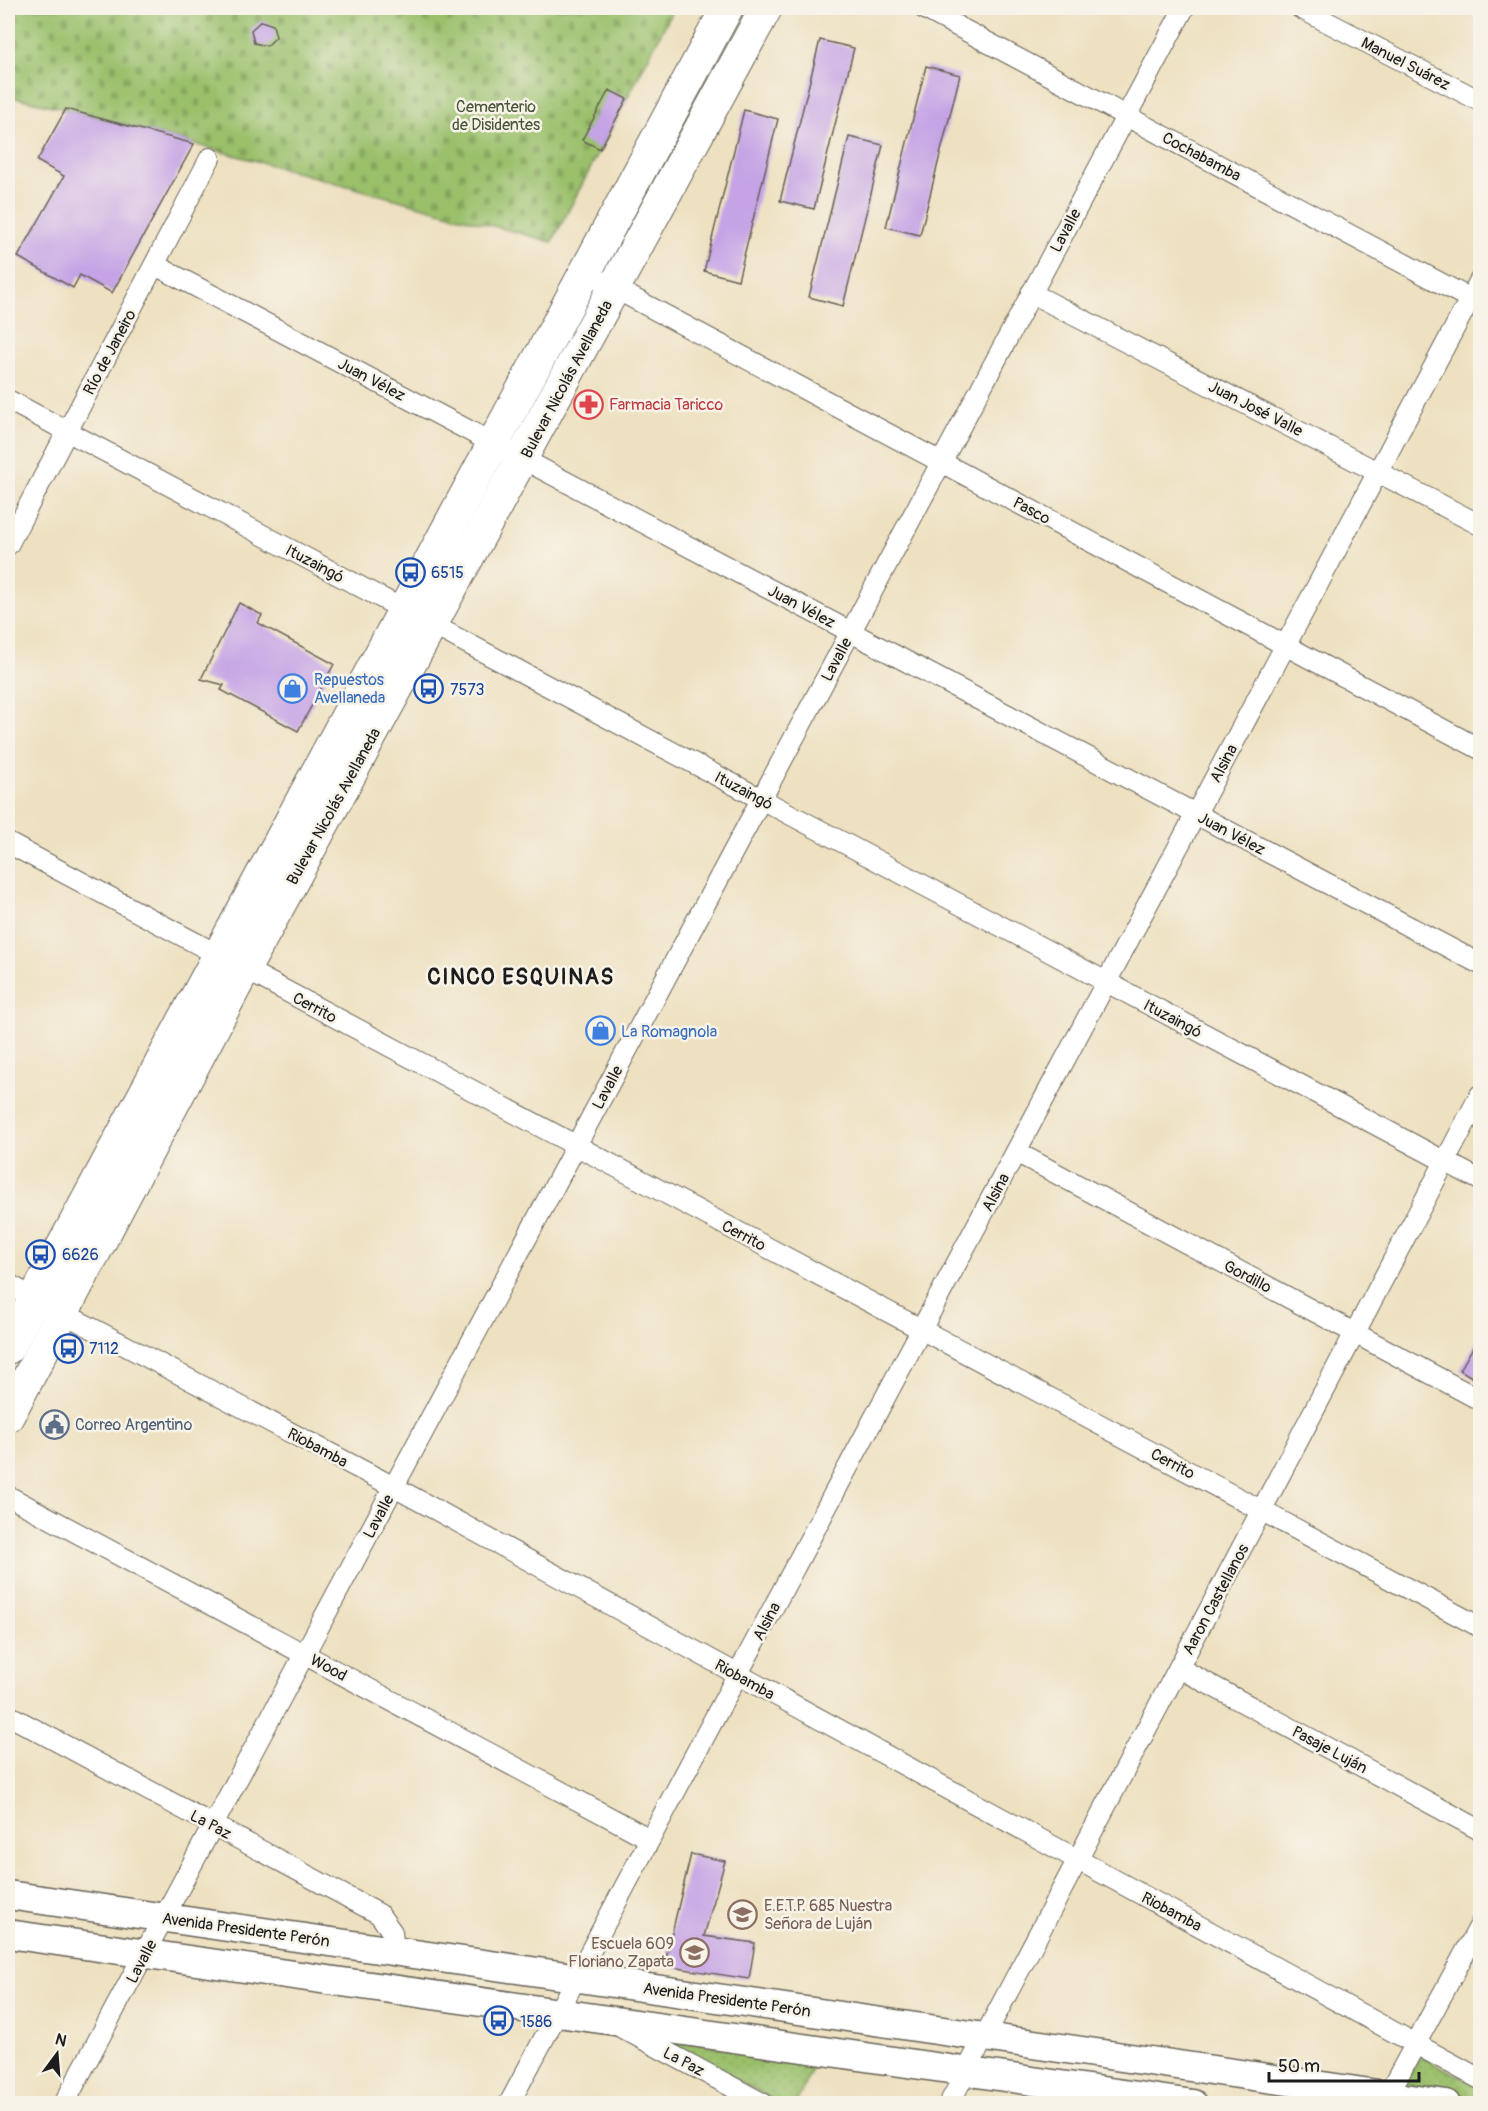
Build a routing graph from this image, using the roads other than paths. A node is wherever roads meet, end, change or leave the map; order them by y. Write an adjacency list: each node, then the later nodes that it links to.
1 (727, 8): 10 (main road, Bulevar Nicolás Avellaneda)
2 (766, 8): 12 (main road, Bulevar Nicolás Avellaneda)
3 (923, 8): 7 (street, Cochabamba)
4 (1184, 8): 7 (street, Lavalle)
5 (1300, 8): 6 (street, Manuel Suárez)
6 (1480, 101)
7 (1126, 116): 13 (street, Lavalle); 14 (street, Cochabamba)
8 (210, 158): 9 (street, Río de Janeiro)
9 (155, 265): 16 (street, Río de Janeiro); 17 (street, Juan Vélez)
10 (584, 272): 12 (street, Pasco); 17 (main road, Bulevar Nicolás Avellaneda)
11 (1480, 280): 14 (street, Alsina)
12 (615, 288): 18 (main road, Bulevar Nicolás Avellaneda); 19 (street, Pasco)
13 (1031, 293): 19 (street, Lavalle); 20 (street, Juan José Valle)
14 (1476, 302): 20 (street, Alsina)
15 (8, 400): 16 (street, Ituzaingó)
16 (67, 432): 22 (street, Río de Janeiro); 23 (street, Ituzaingó)
17 (492, 443): 18 (street, Juan Vélez); 23 (main road, Bulevar Nicolás Avellaneda)
18 (523, 459): 24 (main road, Bulevar Nicolás Avellaneda); 25 (street, Juan Vélez)
19 (941, 462): 25 (street, Lavalle); 26 (street, Pasco)
20 (1379, 471): 21 (street, Juan José Valle); 26 (street, Alsina)
21 (1480, 525)
22 (8, 546)
23 (403, 609): 24 (street, Ituzaingó); 31 (main road, Bulevar Nicolás Avellaneda)
24 (432, 625): 28 (street, Ituzaingó); 33 (main road, Bulevar Nicolás Avellaneda)
25 (850, 632): 28 (street, Lavalle); 29 (street, Juan Vélez)
26 (1286, 645): 27 (street, Pasco); 29 (street, Alsina)
27 (1480, 749)
28 (761, 799): 34 (street, Ituzaingó); 36 (street, Lavalle)
29 (1196, 814): 32 (street, Juan Vélez); 34 (street, Alsina)
30 (8, 843): 31 (street, Cerrito)
31 (217, 955): 33 (street, Cerrito); 40 (main road, Bulevar Nicolás Avellaneda)
32 (1480, 964)
33 (244, 970): 36 (street, Cerrito); 41 (main road, Bulevar Nicolás Avellaneda)
34 (1107, 982): 37 (street, Alsina); 38 (street, Ituzaingó)
35 (1480, 1095): 38 (street, Aaron Castellanos)
36 (576, 1146): 42 (street, Cerrito); 47 (street, Lavalle)
37 (1016, 1152): 42 (street, Alsina); 43 (street, Gordillo)
38 (1445, 1162): 39 (street, Ituzaingó); 43 (street, Aaron Castellanos)
39 (1480, 1180)
40 (21, 1291): 41 (street, Riobamba); 44 (main road, Bulevar Nicolás Avellaneda)
41 (62, 1313): 46 (main road, Bulevar Nicolás Avellaneda); 47 (street, Riobamba)
42 (921, 1330): 49 (street, Cerrito); 53 (street, Alsina)
43 (1355, 1333): 45 (street, Gordillo); 49 (street, Aaron Castellanos)
44 (8, 1348)
45 (1480, 1400)
46 (8, 1416)
47 (394, 1487): 51 (street, Lavalle); 53 (street, Riobamba)
48 (8, 1496): 51 (street, Wood)
49 (1262, 1510): 50 (street, Cerrito); 52 (street, Aaron Castellanos)
50 (1480, 1626)
51 (305, 1654): 55 (street, Lavalle); 57 (street, Wood)
52 (1179, 1668): 56 (street, Pasaje Luján); 58 (street, Aaron Castellanos)
53 (738, 1675): 57 (street, Alsina); 58 (street, Riobamba)
54 (8, 1715): 55 (street, La Paz)
55 (213, 1825): 60 (street, Lavalle); 63 (street, La Paz)
56 (1480, 1830)
57 (650, 1839): 65 (street, Alsina)
58 (1078, 1859): 68 (street, Aaron Castellanos); 69 (street, Riobamba)
59 (8, 1895): 60 (main road, Avenida Presidente Perón)
60 (164, 1918): 63 (main road, Avenida Presidente Perón); 64 (street, Lavalle)
61 (1480, 1925): 69 (street)
62 (8, 1934): 64 (main road)
63 (394, 1950): 65 (main road, Avenida Presidente Perón)
64 (145, 1954): 66 (main road); 73 (street, Lavalle)
65 (577, 1977): 66 (street, Alsina); 68 (main road, Avenida Presidente Perón)
66 (558, 2012): 67 (main road); 74 (street, Alsina)
67 (604, 2018): 70 (main road); 75 (street, La Paz)
68 (985, 2037): 70 (street, Aaron Castellanos); 72 (main road, Avenida Presidente Perón)
69 (1417, 2044): 71 (street, Riobamba); 72 (street)
70 (966, 2071): 76 (street, Aaron Castellanos); 77 (main road)
71 (1480, 2079)
72 (1386, 2099): 78 (main road, Avenida Presidente Perón)
73 (64, 2103)
74 (509, 2103)
75 (764, 2103)
76 (949, 2103)
77 (1193, 2103)
78 (1446, 2103)

